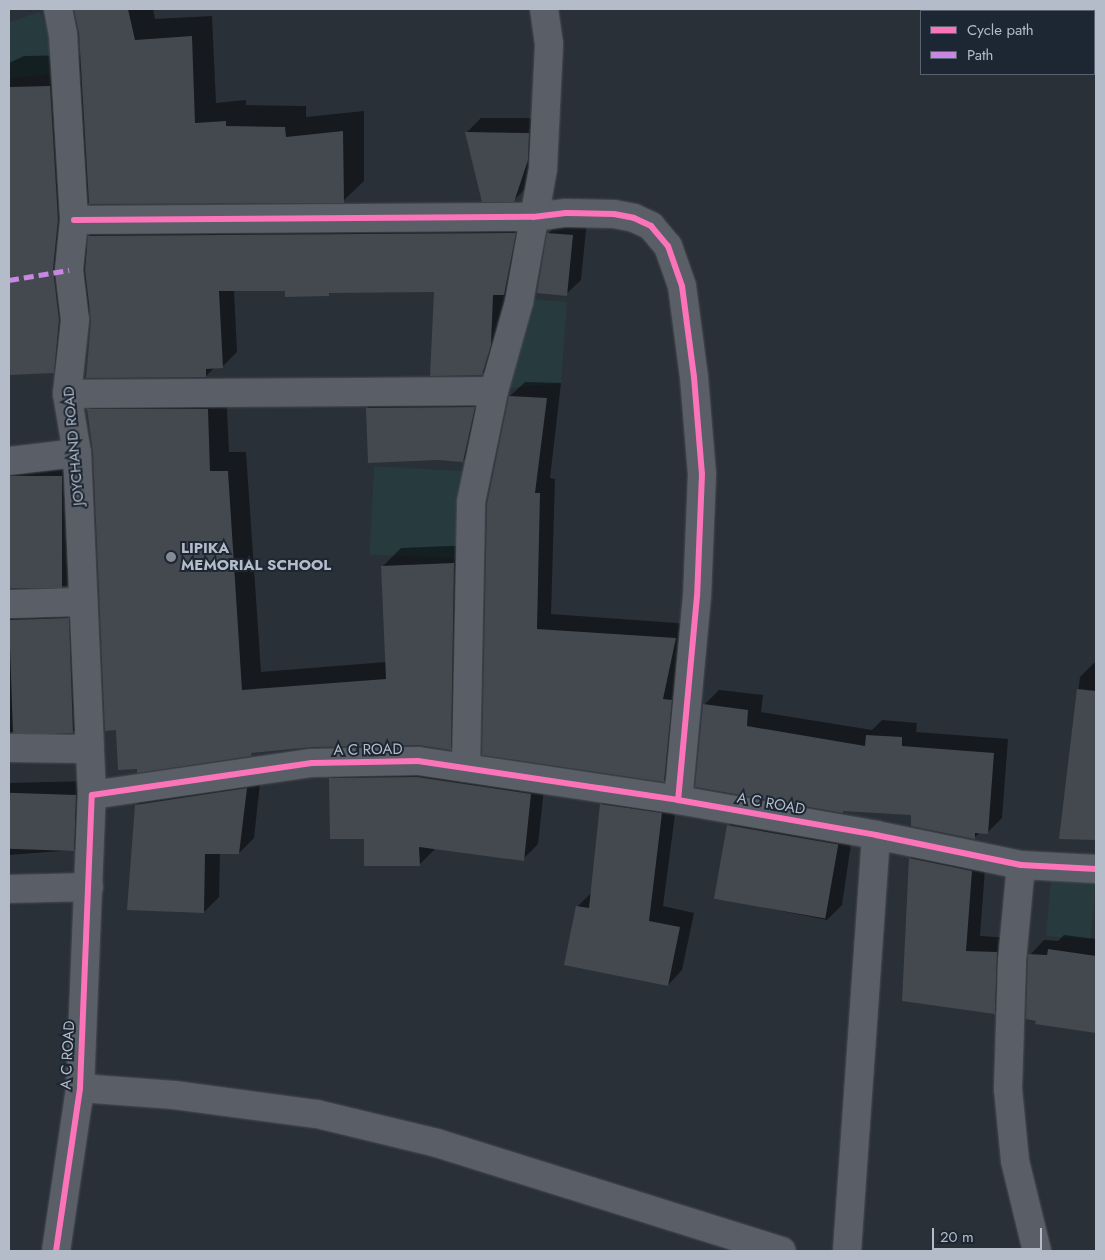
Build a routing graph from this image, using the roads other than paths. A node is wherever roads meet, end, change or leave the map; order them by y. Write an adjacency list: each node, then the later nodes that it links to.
1 (58, 9): 4 (street, JOYCHAND ROAD)
2 (544, 9): 3 (street)
3 (533, 217): 4 (street); 5 (street); 15 (street)
4 (74, 220): 6 (street, JOYCHAND ROAD)
5 (494, 392): 6 (street); 13 (street)
6 (67, 394): 7 (street, JOYCHAND ROAD)
7 (77, 453): 8 (street); 9 (street, JOYCHAND ROAD)
8 (9, 461)
9 (82, 602): 10 (street); 12 (street, JOYCHAND ROAD)
10 (9, 604)
11 (9, 748): 12 (street)
12 (89, 749): 14 (street, JOYCHAND ROAD)
13 (466, 768): 14 (street, A C ROAD); 15 (street, A C ROAD)
14 (92, 795): 19 (street, A C ROAD)
15 (678, 800): 16 (street, A C ROAD)
16 (876, 835): 17 (street, A C ROAD); 24 (street)
17 (1021, 865): 18 (street, A C ROAD); 25 (street)
18 (1096, 869)
19 (89, 888): 20 (street); 21 (street, A C ROAD)
20 (9, 889)
21 (80, 1088): 22 (street, A C ROAD); 23 (street)
22 (56, 1251)
23 (781, 1251)
24 (847, 1251)
25 (1037, 1251)

